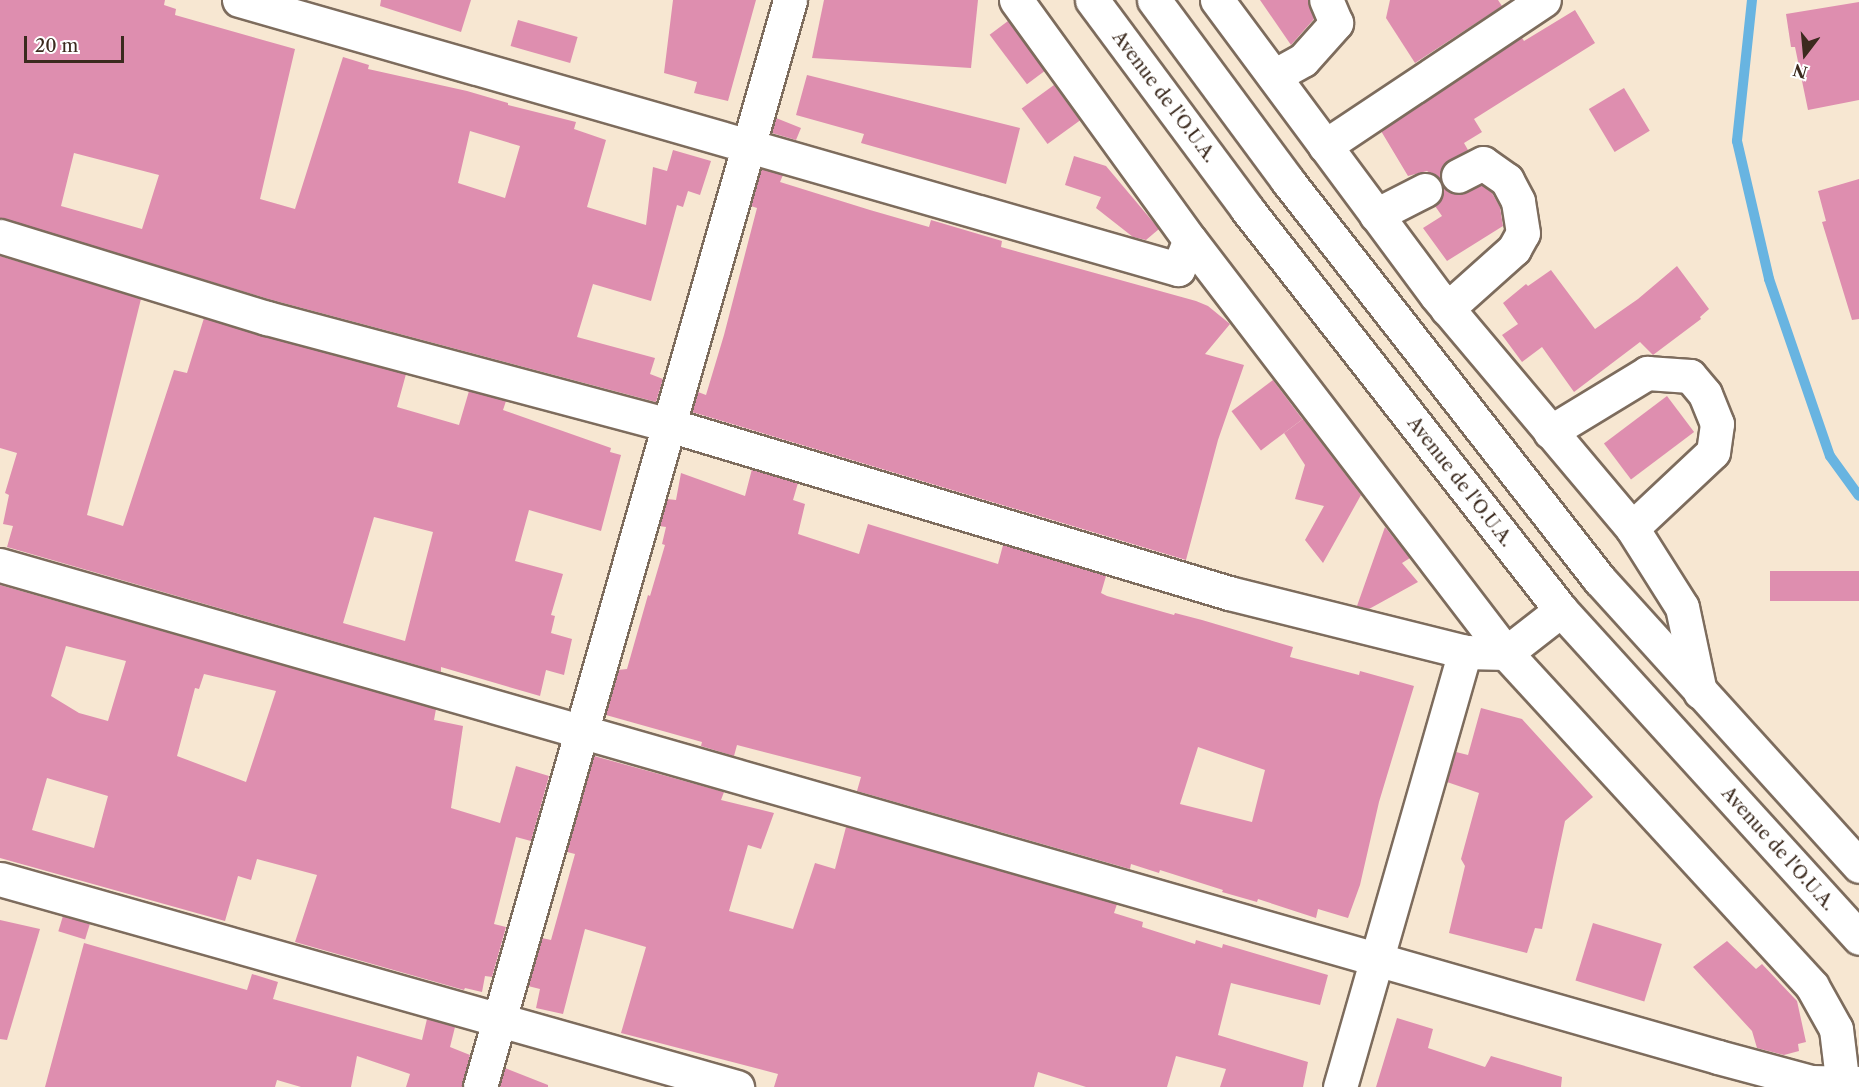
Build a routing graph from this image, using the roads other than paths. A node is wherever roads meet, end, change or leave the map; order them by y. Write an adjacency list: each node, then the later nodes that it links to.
1 (239, 0): 10 (main road)
2 (790, 0): 10 (main road)
3 (1016, 0): 16 (main road)
4 (1092, 0): 22 (main road, Avenue de l'O.U.A.)
5 (1154, 0): 25 (main road)
6 (1218, 0): 9 (main road)
7 (1326, 0): 9 (main road)
8 (1544, 0): 11 (main road)
9 (1274, 76): 11 (main road)
10 (748, 146): 16 (main road); 18 (main road)
11 (1324, 146): 14 (main road)
12 (1458, 176): 17 (main road)
13 (1425, 190): 14 (main road)
14 (1376, 215): 17 (main road)
15 (0, 236): 18 (main road)
16 (1190, 240): 24 (main road)
17 (1447, 309): 19 (main road)
18 (669, 425): 23 (main road); 26 (main road)
19 (1550, 432): 20 (main road); 20 (main road)
20 (1632, 528): 25 (main road)
21 (0, 565): 26 (main road)
22 (1561, 610): 24 (main road); 29 (main road, Avenue de l'O.U.A.)
23 (1465, 652): 24 (main road); 30 (main road)
24 (1506, 653): 32 (main road)
25 (1700, 692): 27 (main road)
26 (582, 731): 30 (main road); 31 (main road)
27 (1859, 866)
28 (0, 879): 31 (main road)
29 (1859, 938)
30 (1377, 959): 32 (main road); 35 (main road)
31 (499, 1020): 33 (main road); 34 (main road)
32 (1848, 1085)
33 (480, 1087)
34 (737, 1087)
35 (1340, 1087)

